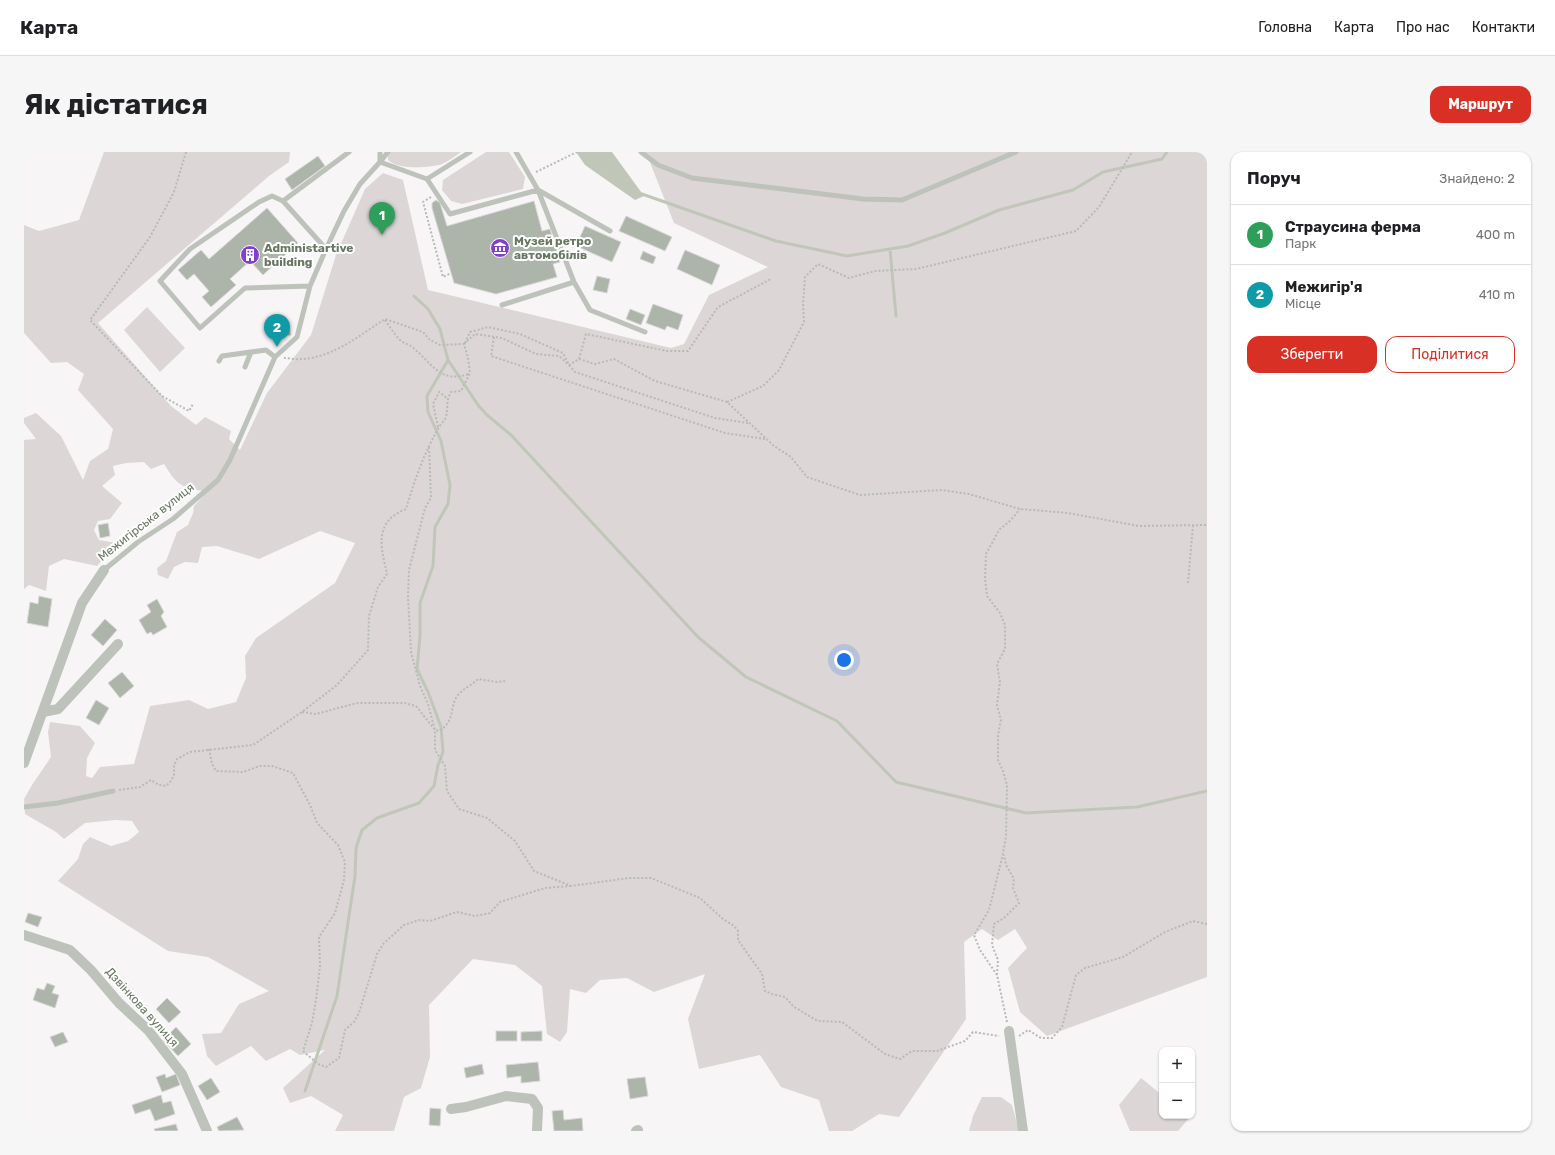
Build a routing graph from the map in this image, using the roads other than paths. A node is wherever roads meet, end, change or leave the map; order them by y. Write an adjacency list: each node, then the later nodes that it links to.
1 (349, 152): 11 (lane)
2 (380, 152): 8 (lane)
3 (388, 152): 8 (lane)
4 (470, 152): 9 (lane)
5 (516, 152): 10 (lane)
6 (642, 152): 7 (lane)
7 (1016, 152)
8 (380, 162): 9 (lane); 13 (lane)
9 (427, 179): 10 (lane)
10 (538, 190): 12 (lane); 14 (lane)
11 (284, 201): 13 (lane); 15 (lane)
12 (610, 230)
13 (326, 249): 15 (lane)
14 (574, 282): 16 (lane); 17 (lane)
15 (310, 286): 19 (lane, Межигірська вулиця)
16 (502, 305)
17 (645, 332)
18 (251, 352): 19 (lane); 20 (lane); 21 (lane)
19 (275, 357): 22 (lane, Межигірська вулиця)
20 (219, 361)
21 (245, 367)
22 (104, 570): 24 (street, Межигірська вулиця)
23 (118, 644): 24 (street)
24 (43, 712): 25 (street, Межигірська вулиця)
25 (24, 763)
26 (113, 791): 27 (lane)
27 (24, 807)
28 (24, 935): 31 (street, Дзвінкова вулиця)
29 (1009, 1031): 33 (street)
30 (451, 1109): 32 (street)
31 (207, 1131)
32 (537, 1131)
33 (1023, 1131)

